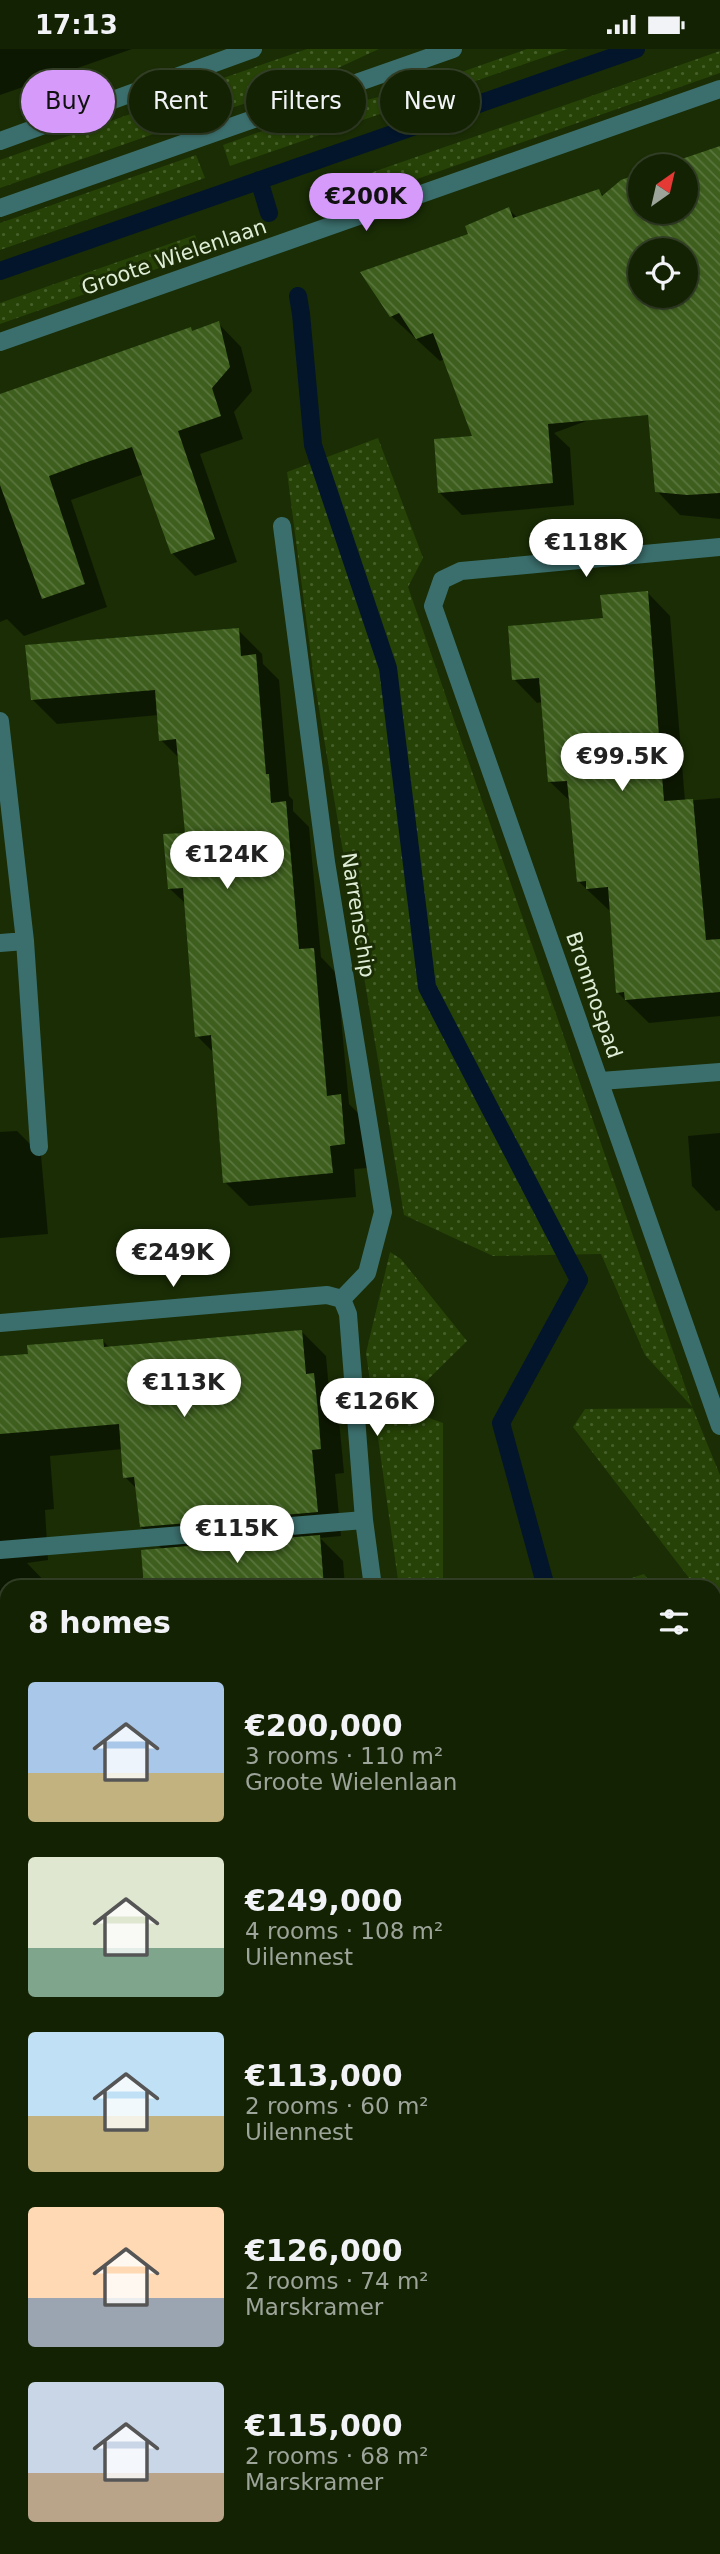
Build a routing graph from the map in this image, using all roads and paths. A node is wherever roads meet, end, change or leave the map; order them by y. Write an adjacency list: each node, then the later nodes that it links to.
1 (253, 49): 3 (street)
2 (453, 49): 6 (street)
3 (204, 57): 5 (street)
4 (720, 89): 7 (street, Groote Wielenlaan)
5 (0, 141)
6 (0, 208)
7 (0, 342)
8 (282, 526): 16 (street, Narrenschip)
9 (720, 547): 14 (street, Bronmospad)
10 (0, 721): 11 (street)
11 (25, 941): 12 (street); 15 (street)
12 (0, 943)
13 (720, 1072): 14 (street)
14 (601, 1081): 18 (street, Bronmospad)
15 (39, 1147)
16 (342, 1299): 17 (street); 19 (street)
17 (0, 1323)
18 (720, 1426)
19 (364, 1520): 20 (street); 21 (street)
20 (0, 1549)
21 (372, 1580)

